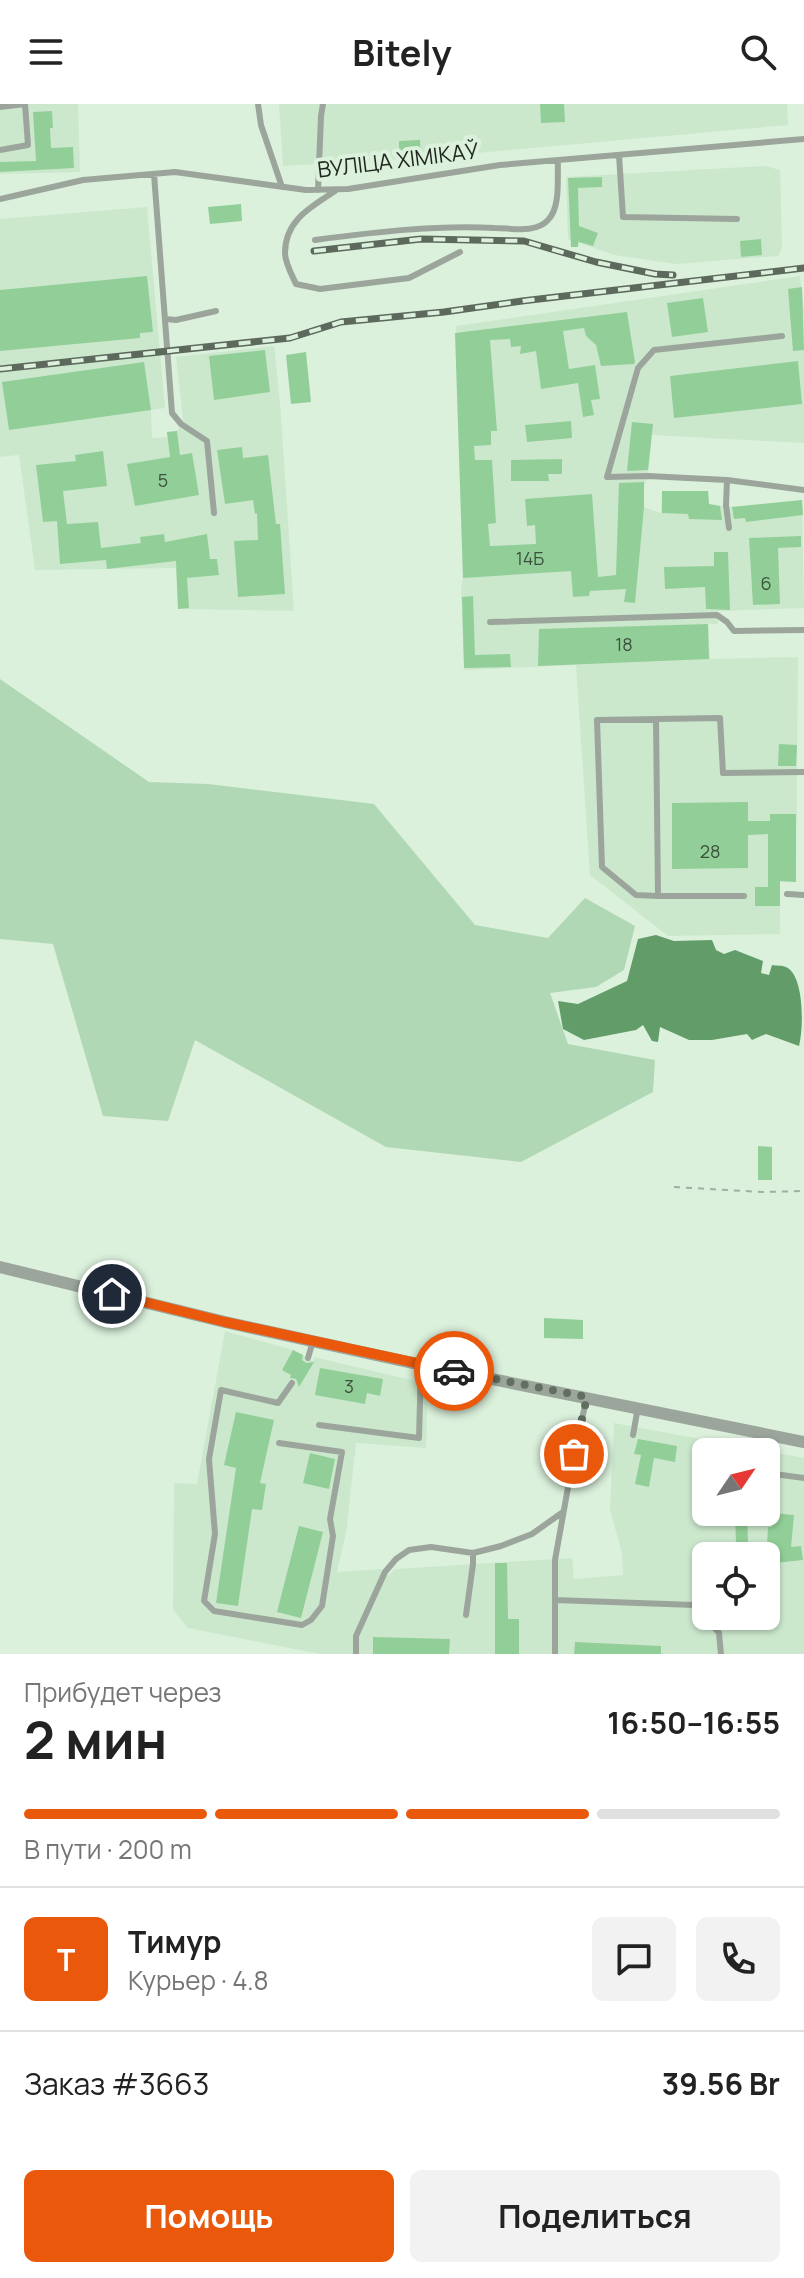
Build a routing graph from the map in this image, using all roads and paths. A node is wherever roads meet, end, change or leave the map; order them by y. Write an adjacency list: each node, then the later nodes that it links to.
1 (258, 104): 9 (lane)
2 (323, 104): 11 (lane)
3 (0, 107): 5 (lane)
4 (804, 139): 6 (lane, ВУЛІЦА ХІМІКАЎ)
5 (0, 150)
6 (619, 155): 7 (lane, ВУЛІЦА ХІМІКАЎ); 13 (lane)
7 (558, 160): 10 (lane, ВУЛІЦА ХІМІКАЎ); 14 (lane)
8 (154, 174): 9 (lane, ВУЛІЦА ХІМІКАЎ); 12 (lane, ВУЛІЦА ХІМІКАЎ); 17 (lane)
9 (282, 187): 11 (lane, ВУЛІЦА ХІМІКАЎ)
10 (338, 189): 11 (lane, ВУЛІЦА ХІМІКАЎ); 15 (lane)
11 (318, 190)
12 (0, 199)
13 (737, 219)
14 (315, 240)
15 (460, 252)
16 (216, 311): 17 (lane)
17 (166, 319): 21 (lane)
18 (782, 336): 19 (lane)
19 (727, 480): 20 (lane); 22 (lane)
20 (804, 490)
21 (214, 513)
22 (729, 528)
23 (490, 622): 24 (lane)
24 (804, 630)
25 (656, 719): 26 (lane); 29 (lane); 29 (lane)
26 (804, 772)
27 (787, 894): 28 (lane)
28 (804, 895)
29 (658, 896): 30 (lane)
30 (744, 896)
31 (674, 1187): 32 (path)
32 (804, 1191)
33 (0, 1267): 34 (street)
34 (313, 1341): 35 (lane); 36 (street)
35 (308, 1358)
36 (421, 1365): 38 (street); 40 (lane)
37 (292, 1383): 44 (lane)
38 (587, 1397): 39 (street); 46 (lane)
39 (638, 1407): 41 (lane); 42 (street)
40 (319, 1425)
41 (633, 1435)
42 (771, 1437): 43 (street); 45 (lane)
43 (804, 1442)
44 (279, 1443)
45 (804, 1478)
46 (563, 1512): 47 (lane); 48 (lane)
47 (473, 1553): 49 (lane); 50 (lane)
48 (555, 1600): 51 (lane); 52 (lane)
49 (466, 1615)
50 (356, 1654)
51 (555, 1654)
52 (721, 1654)

